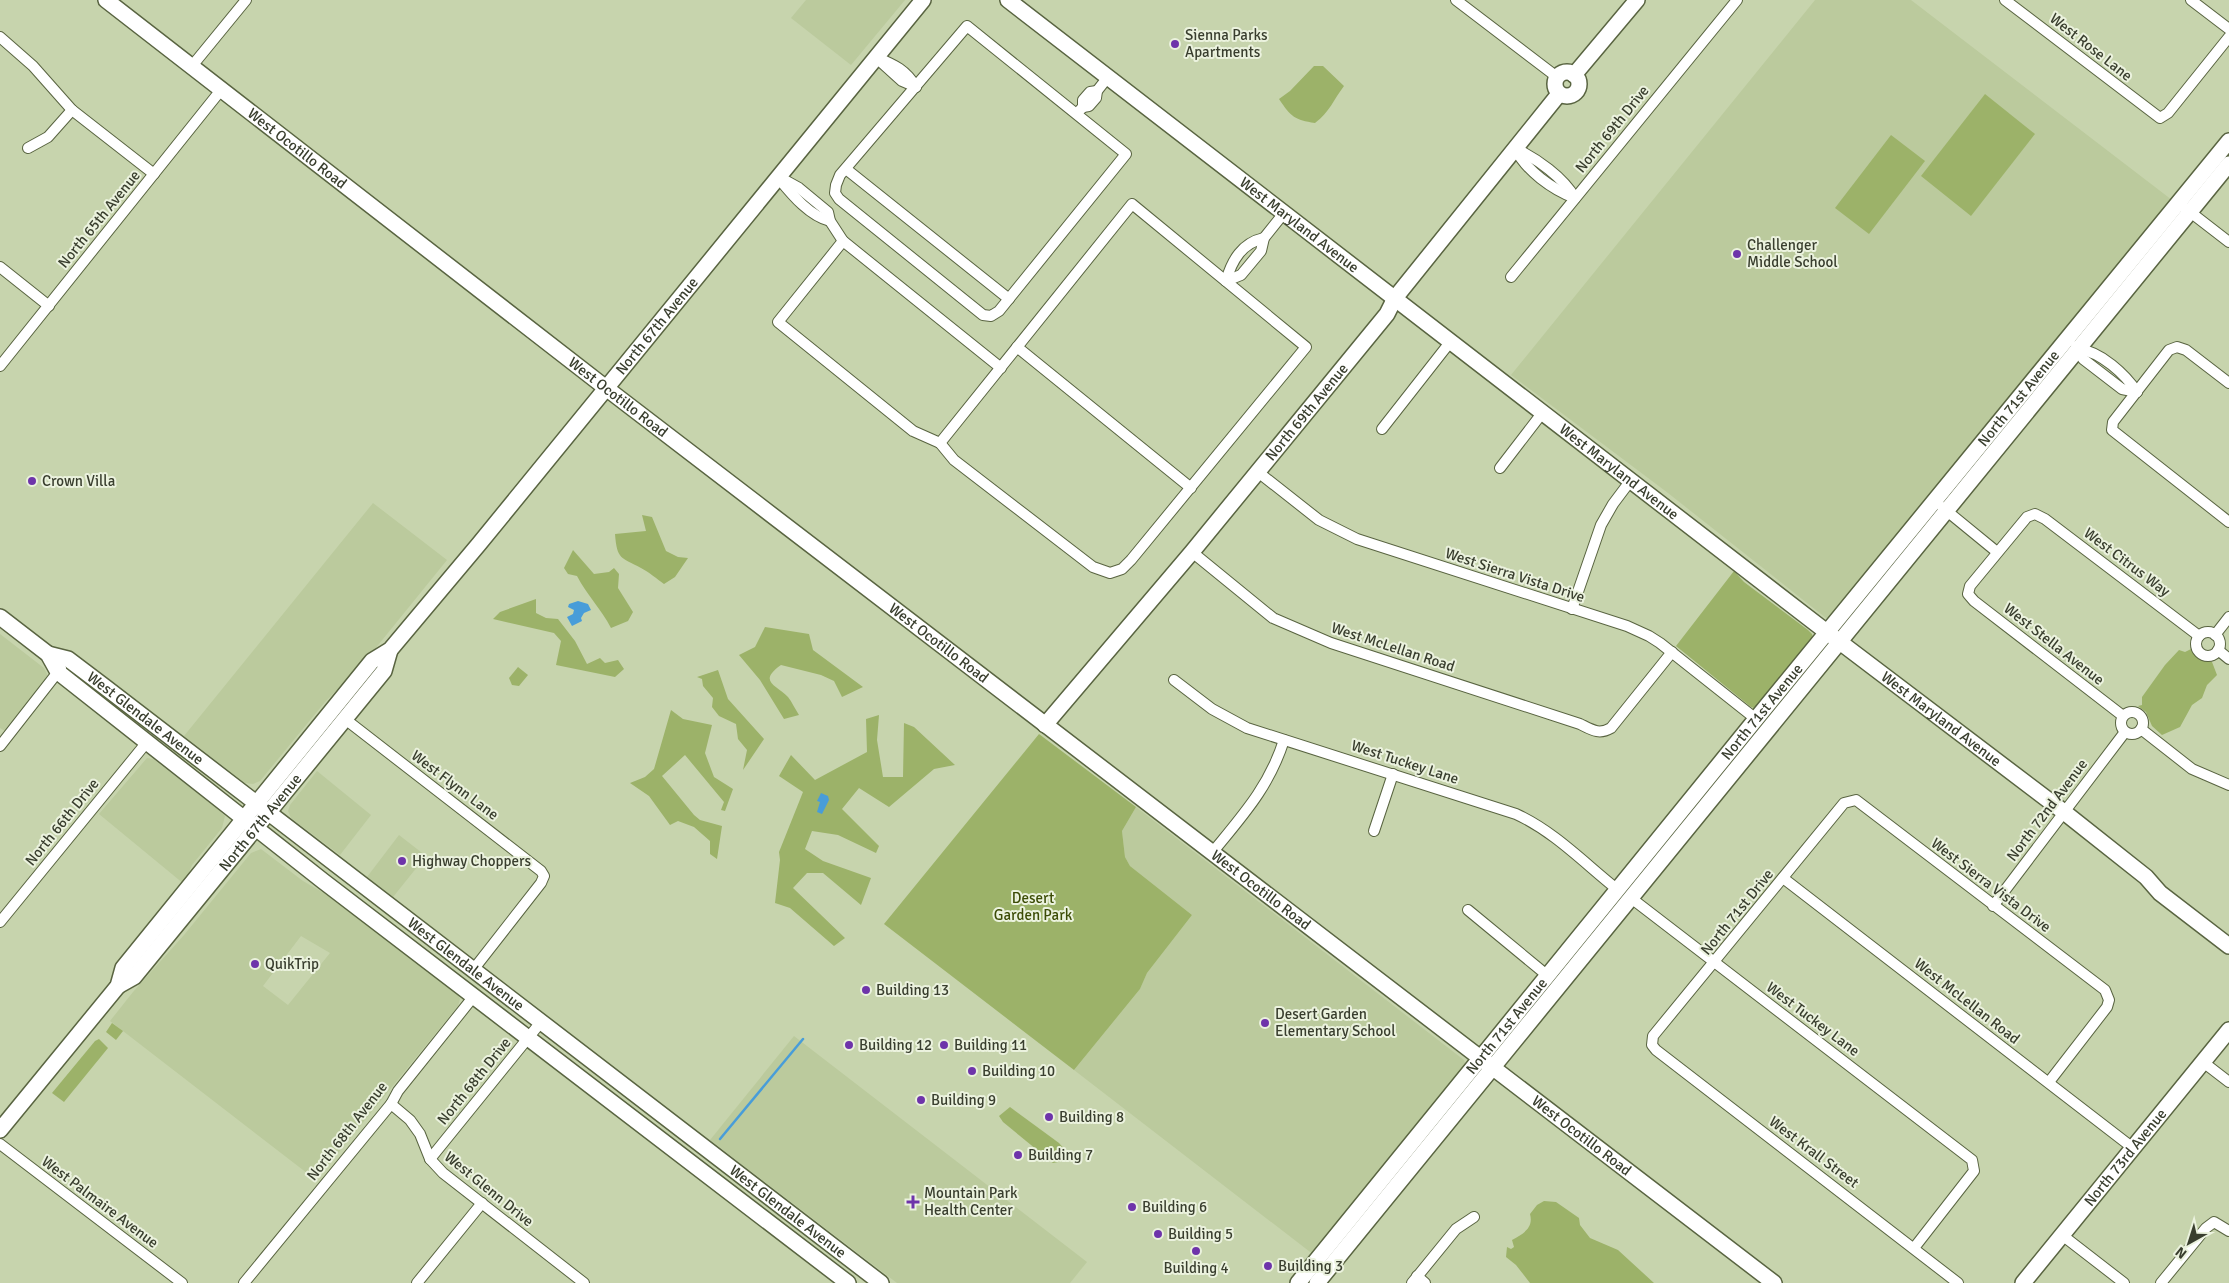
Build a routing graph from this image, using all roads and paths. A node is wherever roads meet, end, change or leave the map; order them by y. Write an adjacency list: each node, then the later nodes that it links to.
1 (106, 0): 14 (street, West Ocotillo Road)
2 (246, 0): 14 (street)
3 (923, 0): 13 (street, North 67th Avenue)
4 (1008, 0): 16 (street, West Maryland Avenue)
5 (1456, 0): 17 (street)
6 (1637, 0): 15 (street, North 69th Avenue)
7 (1737, 0): 30 (street, North 69th Drive)
8 (2005, 0): 12 (street, West Rose Lane)
9 (2191, 0): 10 (street)
10 (2229, 29)
11 (0, 37): 21 (street)
12 (2229, 37)
13 (876, 57): 18 (street); 29 (street, North 67th Avenue)
14 (192, 66): 19 (street, West Ocotillo Road)
15 (1574, 75): 17 (street); 20 (street, North 69th Avenue)
16 (1108, 77): 22 (street); 32 (street, West Maryland Avenue)
17 (1557, 77): 20 (street)
18 (916, 87): 22 (street); 27 (street)
19 (221, 90): 28 (street, North 65th Avenue); 48 (street, West Ocotillo Road)
20 (1559, 94): 25 (street, North 69th Avenue)
21 (72, 110): 24 (street); 28 (street)
22 (1080, 110): 40 (street)
23 (2229, 141): 31 (street, North 71st Avenue)
24 (28, 148)
25 (1515, 148): 30 (street); 39 (street, North 69th Avenue)
26 (2229, 164): 31 (street, North 71st Avenue)
27 (846, 169): 40 (street); 40 (street)
28 (154, 174): 41 (street, North 65th Avenue)
29 (779, 177): 34 (street); 48 (street, North 67th Avenue)
30 (1575, 198): 37 (street, North 69th Drive)
31 (2184, 208): 35 (street); 43 (street, North 71st Avenue)
32 (1284, 213): 33 (street); 39 (street, West Maryland Avenue)
33 (1264, 238): 38 (street); 38 (street)
34 (843, 240): 46 (street); 52 (street)
35 (2229, 242)
36 (0, 267): 41 (street)
37 (1511, 276)
38 (1226, 282): 44 (street); 56 (street)
39 (1394, 298): 42 (street, West Maryland Avenue); 54 (street, North 69th Avenue)
40 (1009, 299)
41 (49, 306): 45 (street, North 65th Avenue)
42 (1451, 341): 50 (street, West Maryland Avenue); 51 (street)
43 (2073, 343): 49 (street); 57 (street, North 71st Avenue)
44 (1018, 347): 46 (street); 56 (street)
45 (0, 366)
46 (1001, 368): 52 (street)
47 (2229, 383): 49 (street)
48 (606, 388): 67 (street, North 67th Avenue); 78 (street, West Ocotillo Road)
49 (2137, 392): 58 (street)
50 (1543, 412): 53 (street); 55 (street, West Maryland Avenue)
51 (1382, 429)
52 (940, 443): 56 (street)
53 (1500, 468)
54 (1258, 472): 59 (street, North 69th Avenue); 61 (street, West Sierra Vista Drive)
55 (1631, 480): 61 (street); 66 (street, West Maryland Avenue)
56 (1191, 488)
57 (1941, 506): 60 (street); 66 (street, North 71st Avenue)
58 (2229, 522)
59 (1192, 552): 69 (street, West McLellan Road); 78 (street, North 69th Avenue)
60 (1997, 552): 65 (street, West Citrus Way); 75 (street, West Stella Avenue)
61 (1572, 609): 69 (street, West Sierra Vista Drive)
62 (0, 617): 70 (street, West Glendale Avenue)
63 (2229, 617): 64 (street)
64 (2215, 635): 65 (street); 68 (street)
65 (2199, 636): 68 (street)
66 (1834, 638): 77 (street, North 71st Avenue); 88 (street, West Maryland Avenue); 95 (street, North 71st Avenue)
67 (390, 650): 76 (street, North 67th Avenue); 87 (street, North 67th Avenue)
68 (2218, 650): 72 (street)
69 (1672, 652): 77 (street, West Sierra Vista Drive)
70 (48, 654): 71 (street, West Glendale Avenue); 73 (street, West Glendale Avenue)
71 (68, 659): 73 (street); 87 (street, West Glendale Avenue)
72 (2229, 659)
73 (58, 672): 82 (street, West Glendale Avenue); 83 (street)
74 (1174, 680): 81 (street, West Tuckey Lane)
75 (2123, 716): 79 (street, West Stella Avenue); 80 (street)
76 (345, 719): 89 (street, North 67th Avenue); 102 (street, West Flynn Lane)
77 (1756, 719): 94 (street, North 71st Avenue)
78 (1045, 725): 92 (street, West Ocotillo Road)
79 (2141, 730): 80 (street); 85 (street, West Stella Avenue)
80 (2126, 732): 88 (street, North 72nd Avenue)
81 (1284, 740): 84 (street, West Tuckey Lane); 92 (street)
82 (147, 742): 90 (street, West Glendale Avenue); 98 (street, North 66th Drive)
83 (0, 746)
84 (1392, 774): 91 (street); 94 (street, West Tuckey Lane)
85 (2229, 785)
86 (1849, 800): 93 (street, North 71st Drive); 96 (street, West Sierra Vista Drive)
87 (256, 804): 89 (street, West Glendale Avenue); 90 (street, North 67th Avenue)
88 (2064, 812): 96 (street, North 72nd Avenue); 99 (street, West Maryland Avenue)
89 (269, 814): 90 (street, North 67th Avenue); 102 (street, West Glendale Avenue)
90 (250, 823): 100 (street, West Glendale Avenue); 114 (street, North 67th Avenue)
91 (1374, 831)
92 (1212, 853): 110 (street, West Ocotillo Road)
93 (1783, 878): 101 (street, North 71st Drive); 111 (street, West McLellan Road)
94 (1618, 890): 103 (street, North 71st Avenue)
95 (1631, 898): 101 (street, West Tuckey Lane); 110 (street, North 71st Avenue)
96 (1993, 906): 111 (street, West Sierra Vista Drive)
97 (1468, 910): 103 (street)
98 (0, 922)
99 (2229, 946)
100 (415, 951): 102 (street); 104 (street, West Glendale Avenue)
101 (1715, 963): 108 (street, North 71st Drive); 124 (street, West Tuckey Lane)
102 (473, 970): 105 (street, West Glendale Avenue)
103 (1548, 976): 110 (street, North 71st Avenue)
104 (474, 996): 107 (street, West Glendale Avenue); 113 (street, North 68th Avenue)
105 (541, 1022): 107 (street, North 68th Drive); 120 (street, West Glendale Avenue)
106 (2229, 1030): 109 (street, North 73rd Avenue)
107 (528, 1038): 117 (street, North 68th Drive); 123 (street, West Glendale Avenue)
108 (1652, 1045): 124 (street, West Krall Street)
109 (2203, 1062): 112 (street); 116 (street, North 73rd Avenue)
110 (1486, 1063): 132 (street, North 71st Avenue); 133 (street, North 71st Avenue); 134 (street, West Ocotillo Road)
111 (2049, 1082): 116 (street, West McLellan Road)
112 (2229, 1082)
113 (391, 1104): 117 (street, West Glenn Drive); 127 (street, North 68th Avenue)
114 (0, 1130)
115 (0, 1144): 126 (street, West Palmaire Avenue)
116 (2133, 1148): 122 (street, North 73rd Avenue)
117 (430, 1159): 118 (street, West Glenn Drive)
118 (482, 1203): 128 (street); 129 (street, West Glenn Drive)
119 (1474, 1217): 125 (street)
120 (802, 1223): 123 (street); 131 (street, West Glendale Avenue)
121 (2229, 1231): 138 (street)
122 (2062, 1235): 136 (street, North 73rd Avenue); 137 (street)
123 (790, 1238): 130 (street, West Glendale Avenue)
124 (1914, 1248): 135 (street, West Krall Street)
125 (1418, 1281)
126 (182, 1283)
127 (244, 1283)
128 (417, 1283)
129 (584, 1283)
130 (848, 1283)
131 (881, 1283)
132 (1298, 1283)
133 (1317, 1283)
134 (1774, 1283)
135 (1958, 1283)
136 (2023, 1283)
137 (2124, 1283)
138 (2161, 1283)

